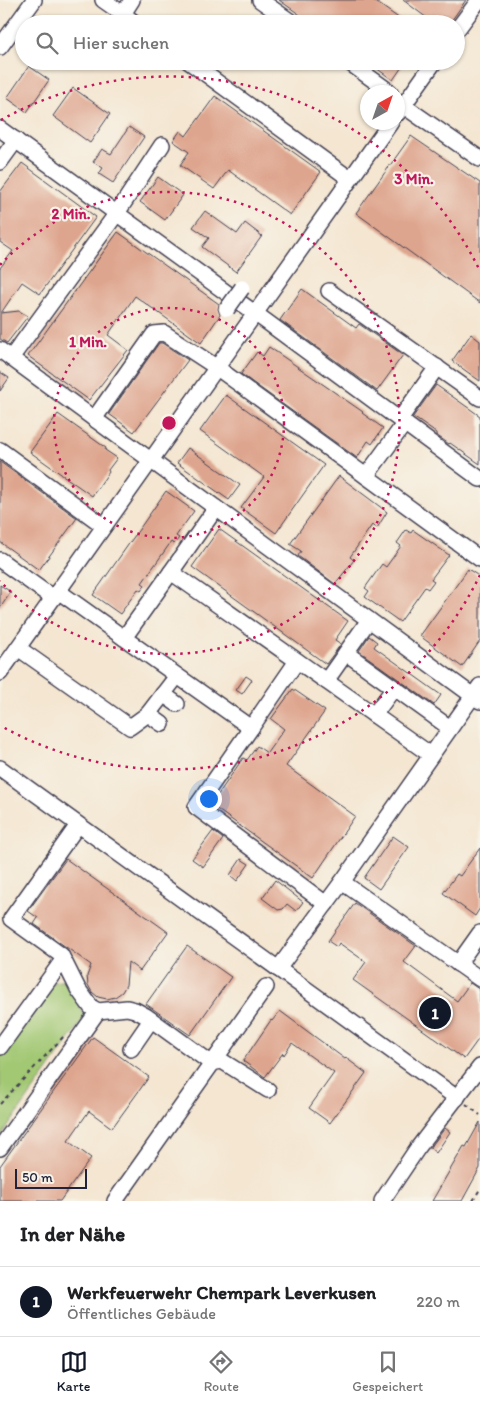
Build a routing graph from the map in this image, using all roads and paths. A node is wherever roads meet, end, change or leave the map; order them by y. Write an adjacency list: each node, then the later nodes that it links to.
1 (34, 0): 7 (lane)
2 (103, 0): 6 (lane)
3 (132, 0): 6 (lane)
4 (260, 0): 8 (lane)
5 (479, 0): 9 (lane)
6 (123, 14)
7 (23, 15)
8 (281, 15)
9 (465, 19)
10 (15, 26): 11 (lane)
11 (0, 46)
12 (200, 70): 24 (lane)
13 (359, 70): 15 (lane)
14 (428, 70): 16 (lane)
15 (380, 85)
16 (405, 100)
17 (405, 108): 22 (lane)
18 (0, 129): 20 (lane)
19 (386, 130): 24 (lane)
20 (16, 140): 23 (lane); 25 (lane)
21 (162, 145): 25 (lane)
22 (480, 159)
23 (0, 162)
24 (350, 179): 29 (lane)
25 (117, 213): 29 (lane); 30 (lane)
26 (242, 288): 28 (lane, bridge)
27 (329, 291): 32 (lane)
28 (227, 309)
29 (255, 313): 31 (lane); 35 (lane)
30 (5, 354): 34 (lane)
31 (216, 367): 34 (lane); 37 (lane); 38 (lane)
32 (437, 367): 33 (lane); 35 (lane)
33 (480, 398)
34 (94, 418): 37 (lane)
35 (402, 421): 38 (lane); 39 (lane)
36 (0, 450): 41 (lane)
37 (151, 460): 40 (lane); 41 (lane)
38 (366, 476): 43 (lane)
39 (480, 479)
40 (216, 508): 44 (lane); 46 (lane)
41 (104, 526): 45 (lane)
42 (0, 560): 45 (lane)
43 (480, 560)
44 (171, 572): 47 (lane); 50 (lane)
45 (55, 594): 47 (lane); 48 (lane)
46 (369, 620): 49 (lane); 56 (lane)
47 (124, 638): 52 (lane)
48 (18, 648): 51 (lane); 58 (lane)
49 (346, 653): 53 (lane); 54 (lane)
50 (297, 660): 53 (lane); 61 (lane)
51 (0, 673)
52 (177, 676): 55 (lane); 61 (lane)
53 (326, 681): 59 (lane)
54 (394, 688): 59 (lane); 62 (lane)
55 (163, 694): 57 (lane); 58 (lane)
56 (478, 694): 62 (lane)
57 (177, 704)
58 (148, 714): 60 (lane)
59 (374, 715): 63 (lane)
60 (162, 724)
61 (250, 728): 67 (lane)
62 (450, 728): 63 (lane)
63 (431, 755): 66 (lane)
64 (0, 768): 65 (lane)
65 (78, 824): 68 (lane); 72 (lane)
66 (342, 882): 67 (lane); 71 (lane)
67 (326, 904): 72 (lane)
68 (5, 924): 70 (lane)
69 (480, 933): 71 (lane)
70 (63, 960): 75 (lane); 78 (lane)
71 (458, 964): 73 (lane)
72 (278, 969): 83 (lane)
73 (480, 980)
74 (266, 987): 80 (lane)
75 (98, 1011): 76 (lane); 86 (lane)
76 (151, 1020): 79 (lane); 80 (lane)
77 (65, 1035): 84 (path)
78 (0, 1047)
79 (131, 1050)
80 (211, 1063): 82 (lane); 88 (lane)
81 (480, 1067): 83 (lane)
82 (268, 1090)
83 (457, 1098): 85 (path); 89 (lane)
84 (0, 1104)
85 (480, 1115)
86 (0, 1148)
87 (480, 1189): 90 (path)
88 (115, 1201)
89 (382, 1201)
90 (473, 1201)

